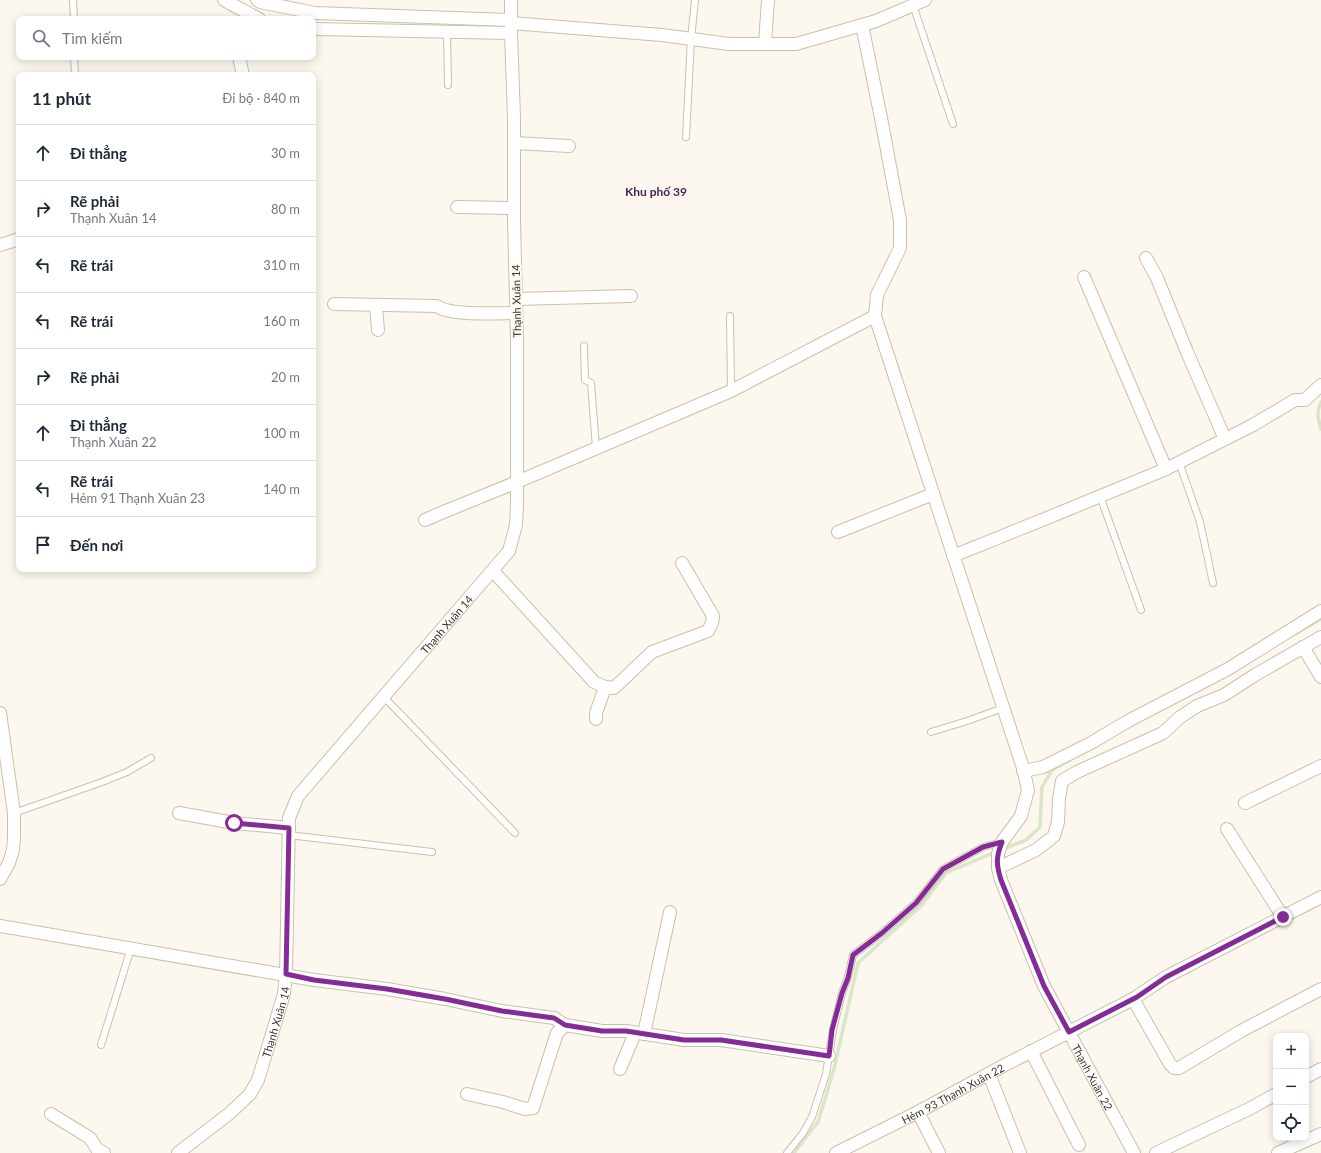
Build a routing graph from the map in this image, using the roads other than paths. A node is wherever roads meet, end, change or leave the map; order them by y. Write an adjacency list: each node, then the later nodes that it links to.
1 (73, 0): 9 (lane)
2 (224, 0): 10 (street)
3 (511, 0): 12 (street, Thạnh Xuân 14)
4 (695, 0): 16 (lane)
5 (768, 0): 17 (street)
6 (925, 0): 8 (street)
7 (259, 1): 11 (lane); 12 (street)
8 (913, 5): 13 (street); 23 (lane)
9 (74, 16)
10 (252, 16)
11 (255, 16)
12 (511, 25): 15 (street); 16 (street); 25 (street, Thạnh Xuân 14)
13 (862, 25): 17 (street); 39 (street)
14 (316, 29): 15 (street)
15 (447, 32): 22 (lane)
16 (691, 39): 17 (street); 24 (lane)
17 (765, 44)
18 (74, 60): 20 (lane)
19 (240, 60): 21 (street)
20 (75, 72)
21 (242, 72)
22 (448, 85)
23 (953, 124)
24 (686, 137)
25 (514, 142): 26 (street); 28 (street, Thạnh Xuân 14)
26 (569, 146)
27 (457, 207): 28 (street)
28 (514, 208): 34 (street, Thạnh Xuân 14)
29 (16, 240): 30 (street)
30 (0, 245)
31 (1146, 258): 44 (street)
32 (1084, 277): 47 (street)
33 (631, 296): 34 (street)
34 (516, 300): 37 (street, Thạnh Xuân 14)
35 (334, 304): 36 (street)
36 (376, 306): 37 (street); 40 (street)
37 (516, 313): 48 (street, Thạnh Xuân 14)
38 (730, 316): 43 (lane)
39 (875, 316): 43 (street); 49 (street)
40 (378, 330)
41 (584, 346): 45 (lane)
42 (1321, 385): 44 (street)
43 (731, 391): 45 (street)
44 (1225, 439): 46 (street)
45 (596, 448): 48 (street)
46 (1179, 462): 47 (street); 56 (lane)
47 (1166, 469): 50 (street)
48 (517, 482): 51 (street); 55 (street, Thạnh Xuân 14)
49 (933, 494): 52 (street); 53 (street)
50 (1100, 496): 53 (street); 57 (lane)
51 (425, 520)
52 (838, 532)
53 (953, 556): 64 (street)
54 (682, 563): 62 (street)
55 (493, 571): 62 (street); 63 (street, Thạnh Xuân 14)
56 (1213, 583)
57 (1141, 610)
58 (1321, 611): 70 (street)
59 (1321, 637): 60 (street)
60 (1303, 647): 61 (street); 79 (street)
61 (1321, 677)
62 (605, 687): 66 (street)
63 (384, 697): 75 (street, Thạnh Xuân 14); 76 (lane)
64 (1003, 708): 67 (lane); 70 (street)
65 (0, 712): 72 (street)
66 (596, 719)
67 (931, 732)
68 (151, 758): 72 (lane)
69 (1321, 766): 71 (street)
70 (1023, 771): 77 (street)
71 (1245, 803)
72 (14, 813): 80 (street)
73 (180, 813): 75 (street)
74 (1227, 829): 83 (street)
75 (289, 831): 78 (lane); 86 (street, Thạnh Xuân 14)
76 (515, 833)
77 (1002, 842): 79 (street); 94 (lane)
78 (432, 852)
79 (998, 868): 90 (street, Thạnh Xuân 22)
80 (0, 878)
81 (1321, 897): 83 (street, Hẻm 93 Thạnh Xuân 22)
82 (670, 912): 91 (street)
83 (1283, 917): 88 (street, Hẻm 93 Thạnh Xuân 22)
84 (0, 926): 85 (street)
85 (131, 948): 86 (street); 92 (lane)
86 (286, 974): 89 (street); 107 (street, Thạnh Xuân 14)
87 (1321, 989): 88 (street)
88 (1133, 999): 90 (street, Hẻm 93 Thạnh Xuân 22)
89 (565, 1025): 91 (street); 99 (street)
90 (1069, 1032): 93 (street, Hẻm 93 Thạnh Xuân 22); 112 (street, Thạnh Xuân 22)
91 (640, 1033): 94 (street); 95 (street)
92 (101, 1044)
93 (1031, 1051): 97 (street, Hẻm 93 Thạnh Xuân 22); 104 (street)
94 (829, 1056): 108 (lane)
95 (620, 1069)
96 (1321, 1069): 98 (street)
97 (989, 1074): 101 (street, Hẻm 93 Thạnh Xuân 22); 111 (street)
98 (1309, 1075)
99 (467, 1094)
100 (1273, 1096): 113 (street)
101 (918, 1112): 105 (street, Hẻm 93 Thạnh Xuân 22); 110 (street)
102 (51, 1114): 106 (street)
103 (1321, 1134): 114 (street)
104 (1079, 1145)
105 (851, 1149): 109 (street, Hẻm 93 Thạnh Xuân 22)
106 (98, 1152)
107 (178, 1153)
108 (787, 1153)
109 (836, 1153)
110 (939, 1153)
111 (1020, 1153)
112 (1134, 1153)
113 (1156, 1153)
114 (1278, 1153)

